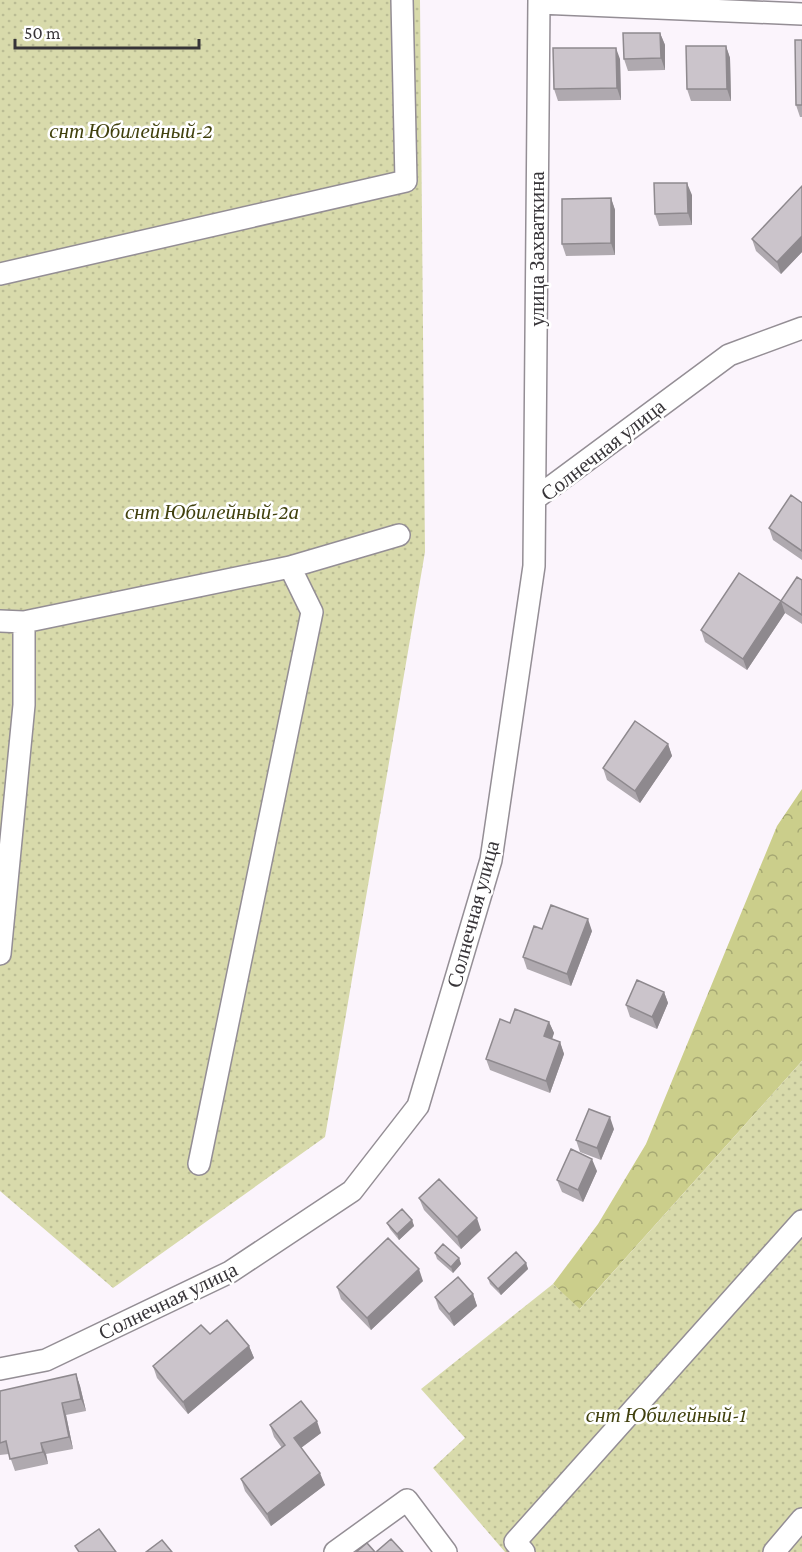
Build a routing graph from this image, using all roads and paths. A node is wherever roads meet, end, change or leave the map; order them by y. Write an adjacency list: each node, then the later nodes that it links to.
1 (402, 0): 4 (street)
2 (539, 2): 3 (street); 6 (street, улица Захваткина)
3 (802, 14)
4 (0, 274)
5 (802, 328): 6 (street, Солнечная улица)
6 (536, 498): 14 (street, Солнечная улица)
7 (399, 535): 8 (street)
8 (290, 567): 10 (street); 12 (street)
9 (0, 621): 10 (street)
10 (24, 622): 11 (street)
11 (0, 954)
12 (199, 1164)
13 (802, 1221): 18 (street)
14 (0, 1369)
15 (802, 1519): 19 (street)
16 (335, 1552): 17 (street)
17 (446, 1552)
18 (524, 1552)
19 (774, 1552)

